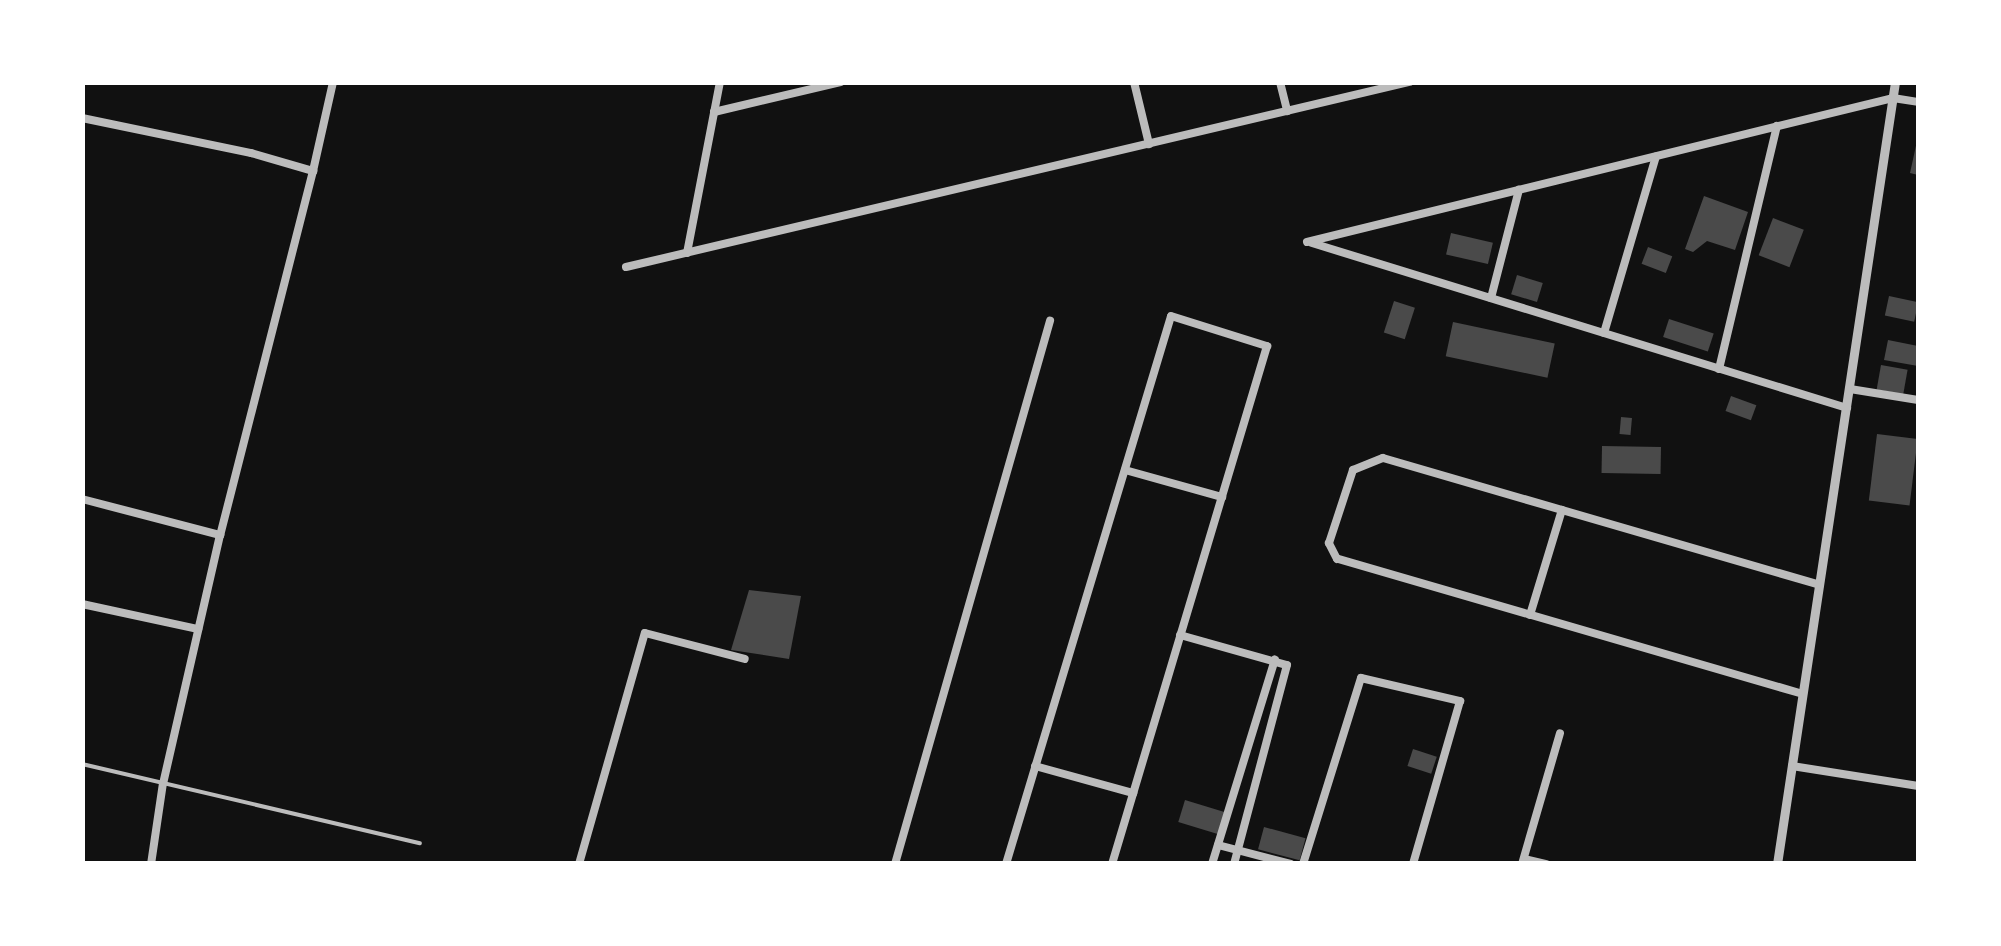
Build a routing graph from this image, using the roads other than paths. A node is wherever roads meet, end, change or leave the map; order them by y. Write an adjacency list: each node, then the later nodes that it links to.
1 (333, 82): 16 (street)
2 (720, 82): 11 (street)
3 (841, 82): 11 (street)
4 (1134, 82): 14 (street)
5 (1280, 82): 10 (street)
6 (1409, 82): 10 (street)
7 (1895, 82): 8 (street)
8 (1894, 98): 9 (street); 13 (street); 24 (street)
9 (1918, 102)
10 (1287, 111): 14 (street)
11 (714, 112): 18 (street)
12 (82, 118): 16 (street)
13 (1777, 126): 15 (street); 23 (street)
14 (1148, 144): 18 (street)
15 (1656, 156): 17 (street); 22 (street)
16 (313, 171): 31 (street)
17 (1519, 190): 20 (street); 20 (street)
18 (687, 253): 19 (street)
19 (626, 267)
20 (1491, 298): 22 (street)
21 (1050, 321): 53 (street)
22 (1604, 333): 23 (street)
23 (1719, 369): 26 (street)
24 (1850, 388): 25 (street); 26 (street)
25 (1918, 400)
26 (1847, 408): 32 (street)
27 (1124, 470): 28 (street); 28 (street); 42 (street)
28 (1222, 497): 36 (street)
29 (82, 499): 31 (street)
30 (1562, 510): 32 (street); 34 (street); 34 (street)
31 (220, 535): 35 (street)
32 (1820, 585): 39 (street)
33 (82, 604): 35 (street)
34 (1530, 615): 39 (street)
35 (198, 629): 44 (street)
36 (1180, 635): 38 (street); 46 (street)
37 (746, 659): 52 (street)
38 (1275, 659): 48 (street); 49 (street)
39 (1804, 694): 43 (street)
40 (1560, 732): 50 (street)
41 (82, 764): 44 (lane)
42 (1035, 766): 46 (street); 54 (street)
43 (1792, 766): 45 (street); 62 (street)
44 (162, 783): 47 (lane); 51 (street)
45 (1918, 786)
46 (1133, 793): 55 (street)
47 (420, 843)
48 (1218, 845): 49 (street); 56 (street)
49 (1238, 850): 57 (street); 58 (street)
50 (1523, 861): 61 (street)
51 (152, 864)
52 (579, 864)
53 (896, 864)
54 (1006, 864)
55 (1112, 864)
56 (1212, 864)
57 (1234, 864)
58 (1292, 864)
59 (1304, 864): 60 (street)
60 (1414, 864)
61 (1546, 864)
62 (1777, 864)

